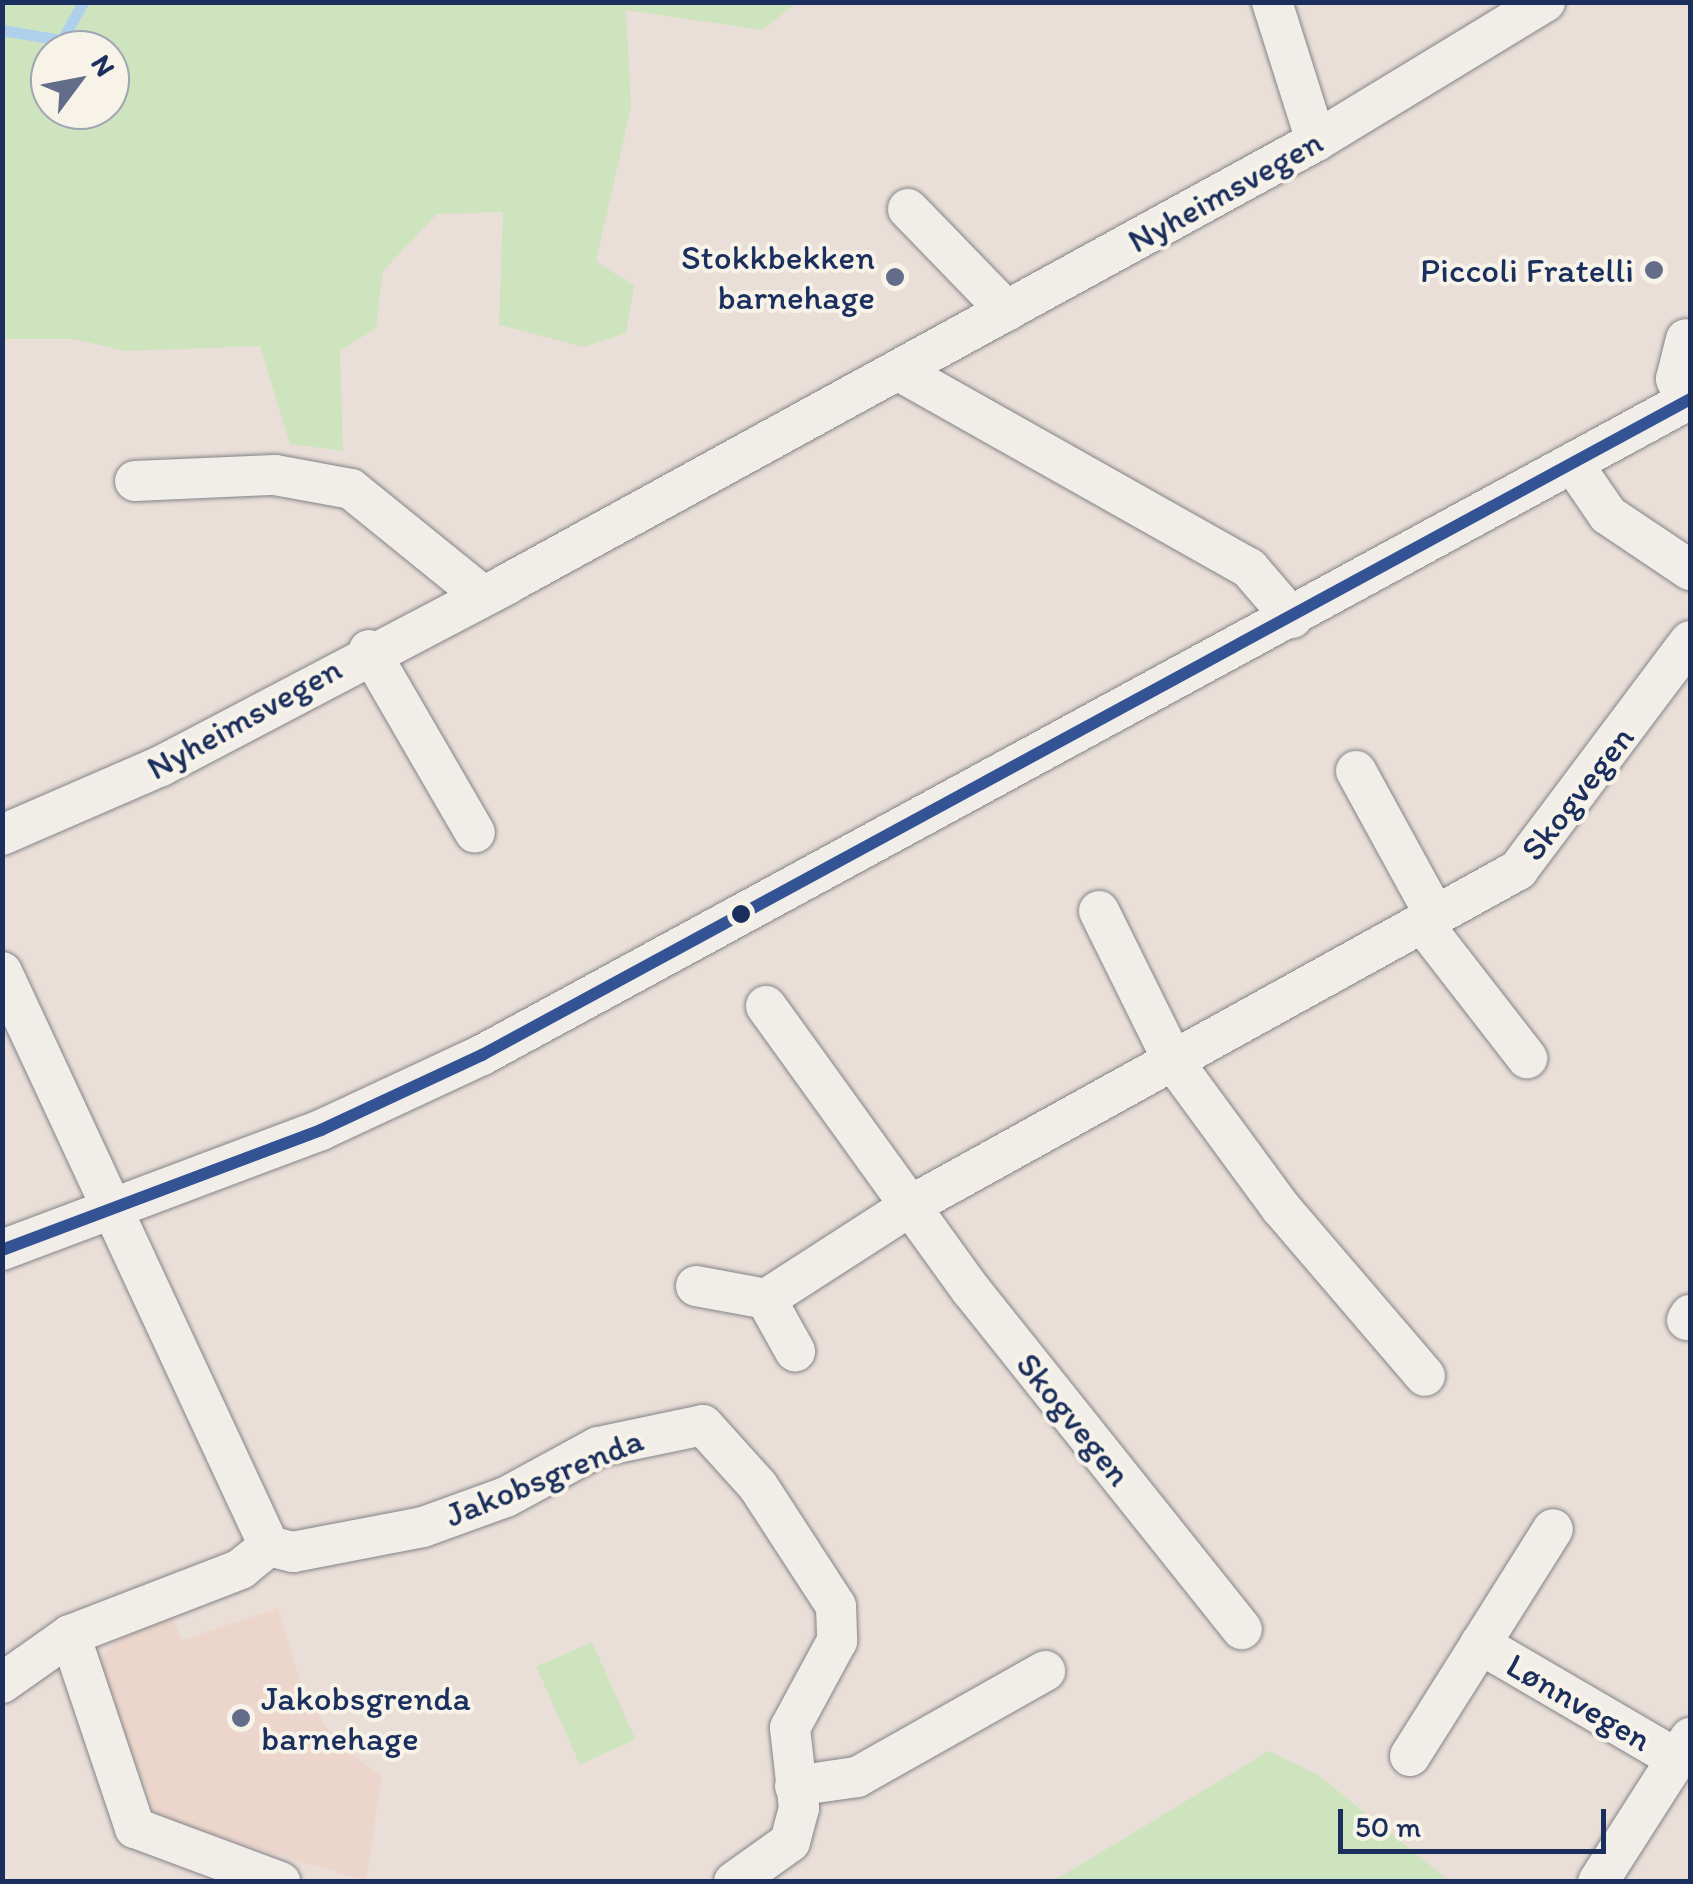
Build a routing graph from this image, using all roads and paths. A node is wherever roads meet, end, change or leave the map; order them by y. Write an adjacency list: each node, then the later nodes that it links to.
1 (1272, 2): 3 (street)
2 (1546, 2): 3 (street, Nyheimsvegen)
3 (1316, 141): 5 (street, Nyheimsvegen)
4 (908, 209): 5 (street)
5 (1007, 311): 7 (street, Nyheimsvegen)
6 (1686, 339): 8 (street)
7 (900, 371): 12 (street, Nyheimsvegen); 13 (street)
8 (1688, 401): 9 (street)
9 (1574, 464): 11 (street); 13 (street)
10 (135, 481): 12 (street)
11 (1690, 570)
12 (483, 596): 15 (street, Nyheimsvegen)
13 (1292, 618): 26 (street)
14 (1690, 641): 20 (street, Skogvegen)
15 (369, 650): 17 (street); 18 (street, Nyheimsvegen)
16 (1356, 770): 20 (street)
17 (475, 833)
18 (2, 835)
19 (1099, 911): 24 (street)
20 (1430, 920): 23 (street); 24 (street, Skogvegen)
21 (2, 972): 26 (street)
22 (766, 1006): 25 (street, Skogvegen)
23 (1527, 1058)
24 (1173, 1061): 25 (street, Skogvegen); 31 (street)
25 (916, 1203): 29 (street, Skogvegen); 34 (street, Skogvegen)
26 (117, 1204): 27 (street); 33 (street)
27 (2, 1250)
28 (696, 1286): 29 (street)
29 (766, 1300): 30 (street)
30 (794, 1351)
31 (1424, 1376)
32 (1553, 1529): 36 (street, Lønnvegen)
33 (269, 1546): 35 (street); 41 (street, Jakobsgrenda)
34 (1242, 1629)
35 (70, 1635): 38 (street); 42 (street)
36 (1480, 1644): 39 (street, Lønnvegen); 40 (street, Lønnvegen)
37 (1045, 1671): 41 (street)
38 (2, 1682)
39 (1684, 1749): 44 (street, Lønnvegen)
40 (1410, 1756)
41 (795, 1786): 43 (street, Jakobsgrenda)
42 (280, 1882)
43 (734, 1882)
44 (1598, 1882)

